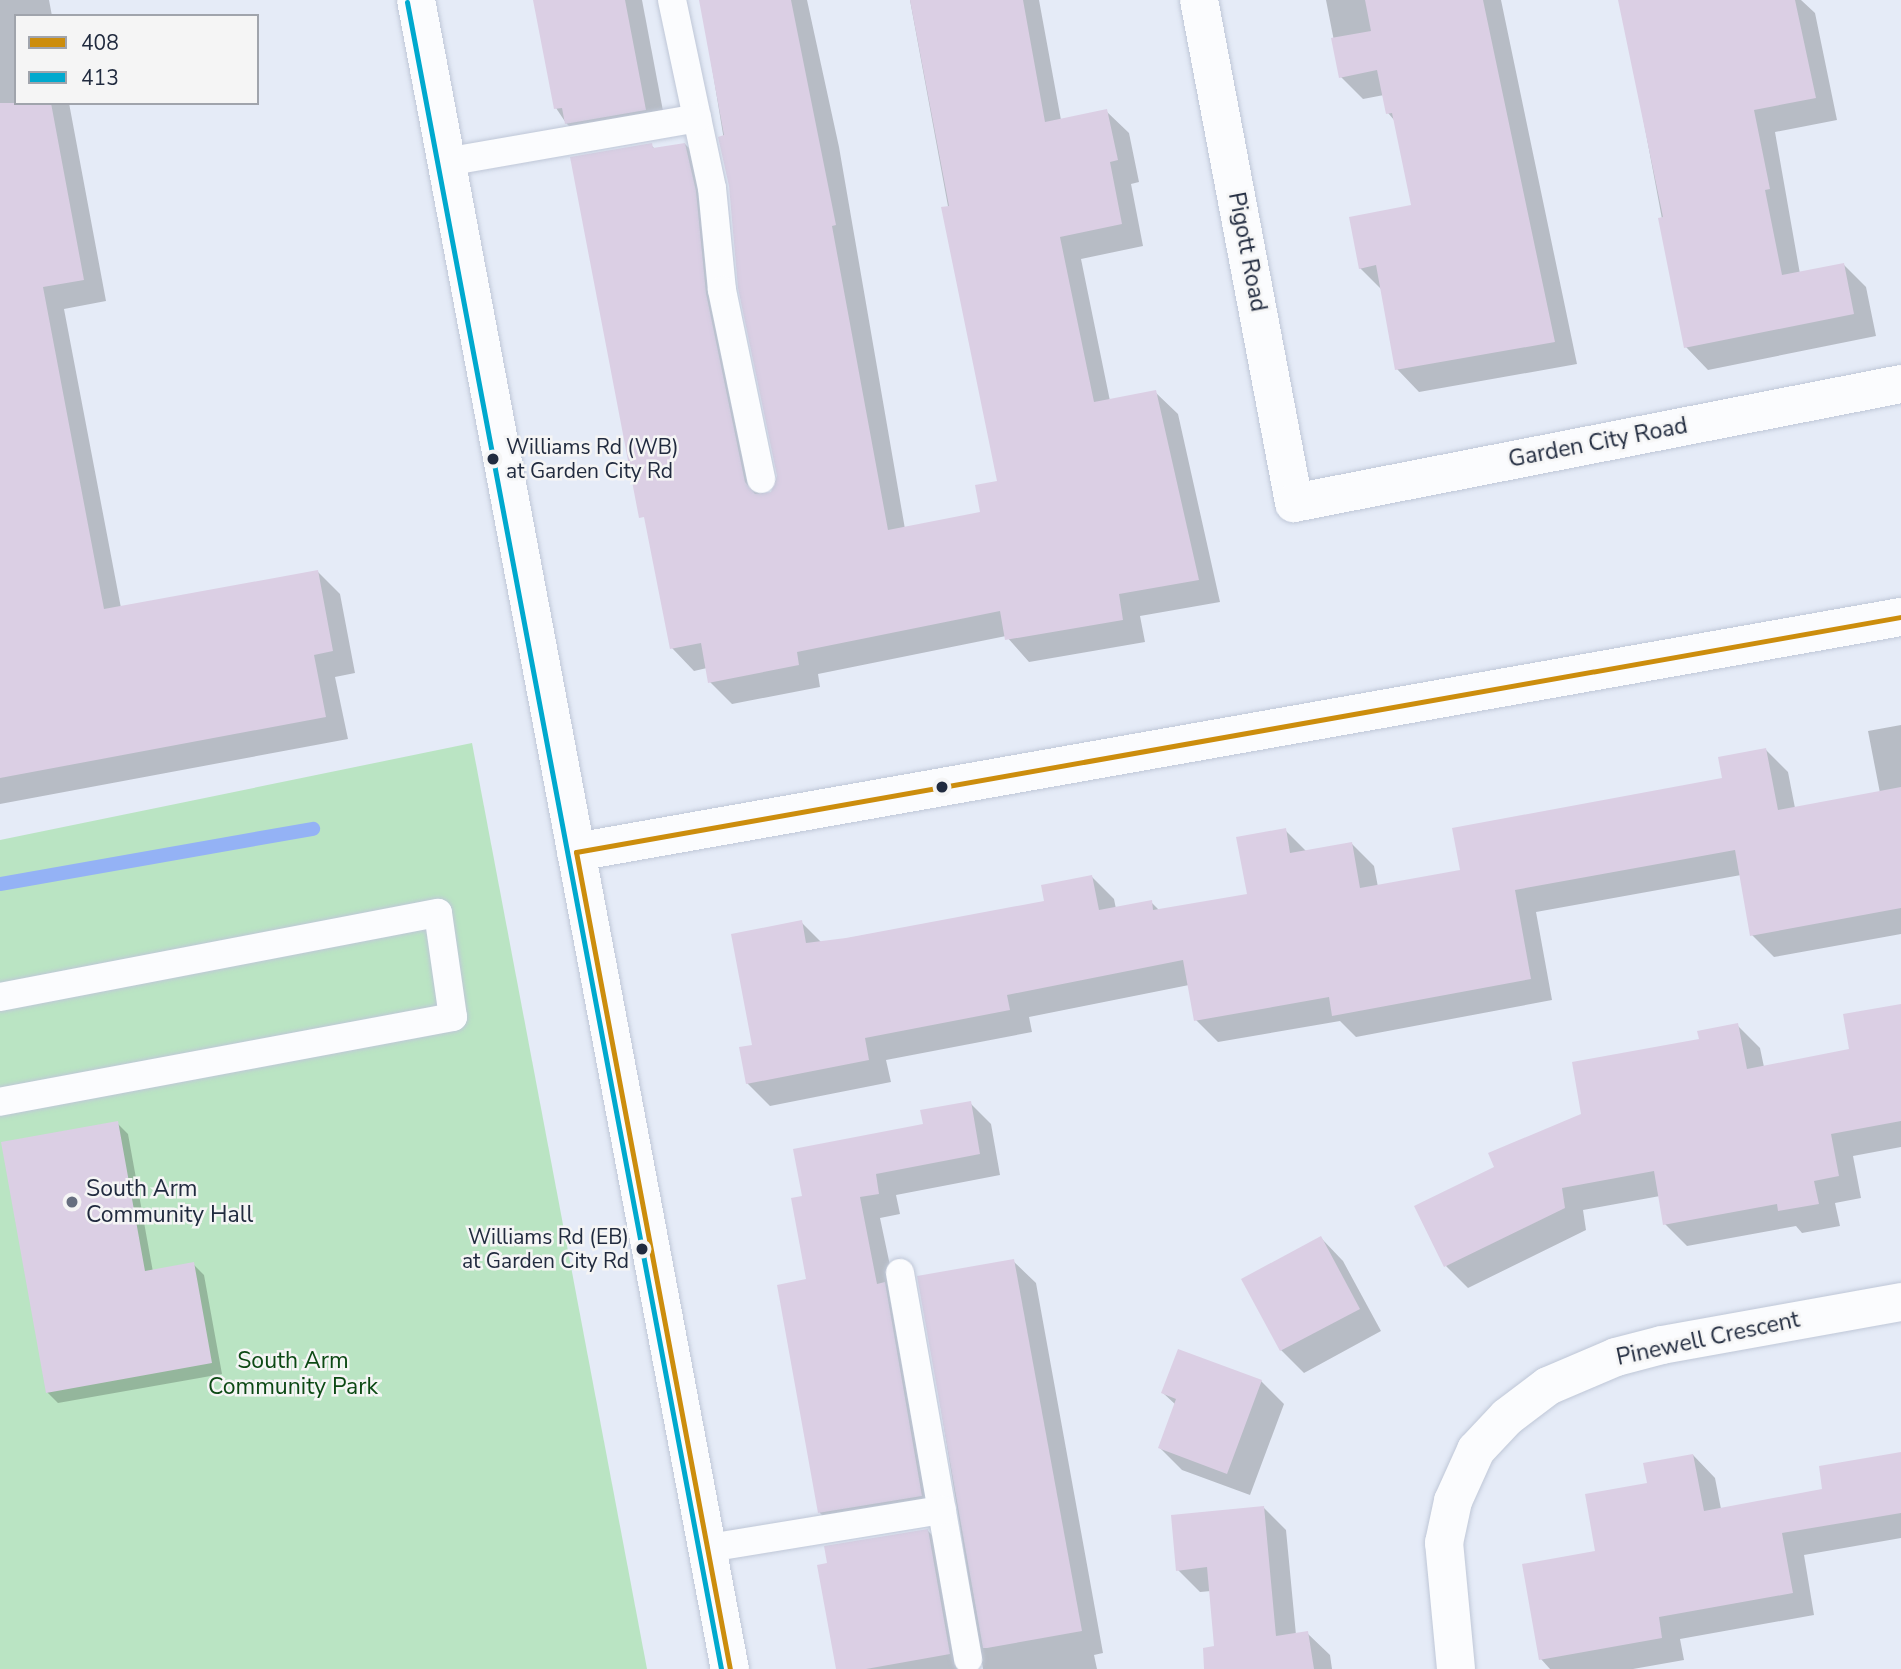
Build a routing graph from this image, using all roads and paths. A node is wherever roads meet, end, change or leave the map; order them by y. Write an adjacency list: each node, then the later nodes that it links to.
1 (416, 0): 5 (street)
2 (672, 0): 4 (lane)
3 (1199, 0): 8 (street, Pigott Road)
4 (697, 118): 5 (lane); 7 (lane)
5 (446, 162): 10 (street)
6 (1901, 383): 8 (street, Garden City Road)
7 (761, 480)
8 (1294, 503)
9 (1901, 617): 10 (street)
10 (576, 852): 16 (street)
11 (0, 997): 12 (lane)
12 (0, 1102)
13 (900, 1273): 15 (lane)
14 (1901, 1301): 19 (street, Pinewell Crescent)
15 (942, 1510): 16 (lane); 17 (lane)
16 (709, 1548): 18 (street)
17 (968, 1659)
18 (730, 1669)
19 (1456, 1669)

